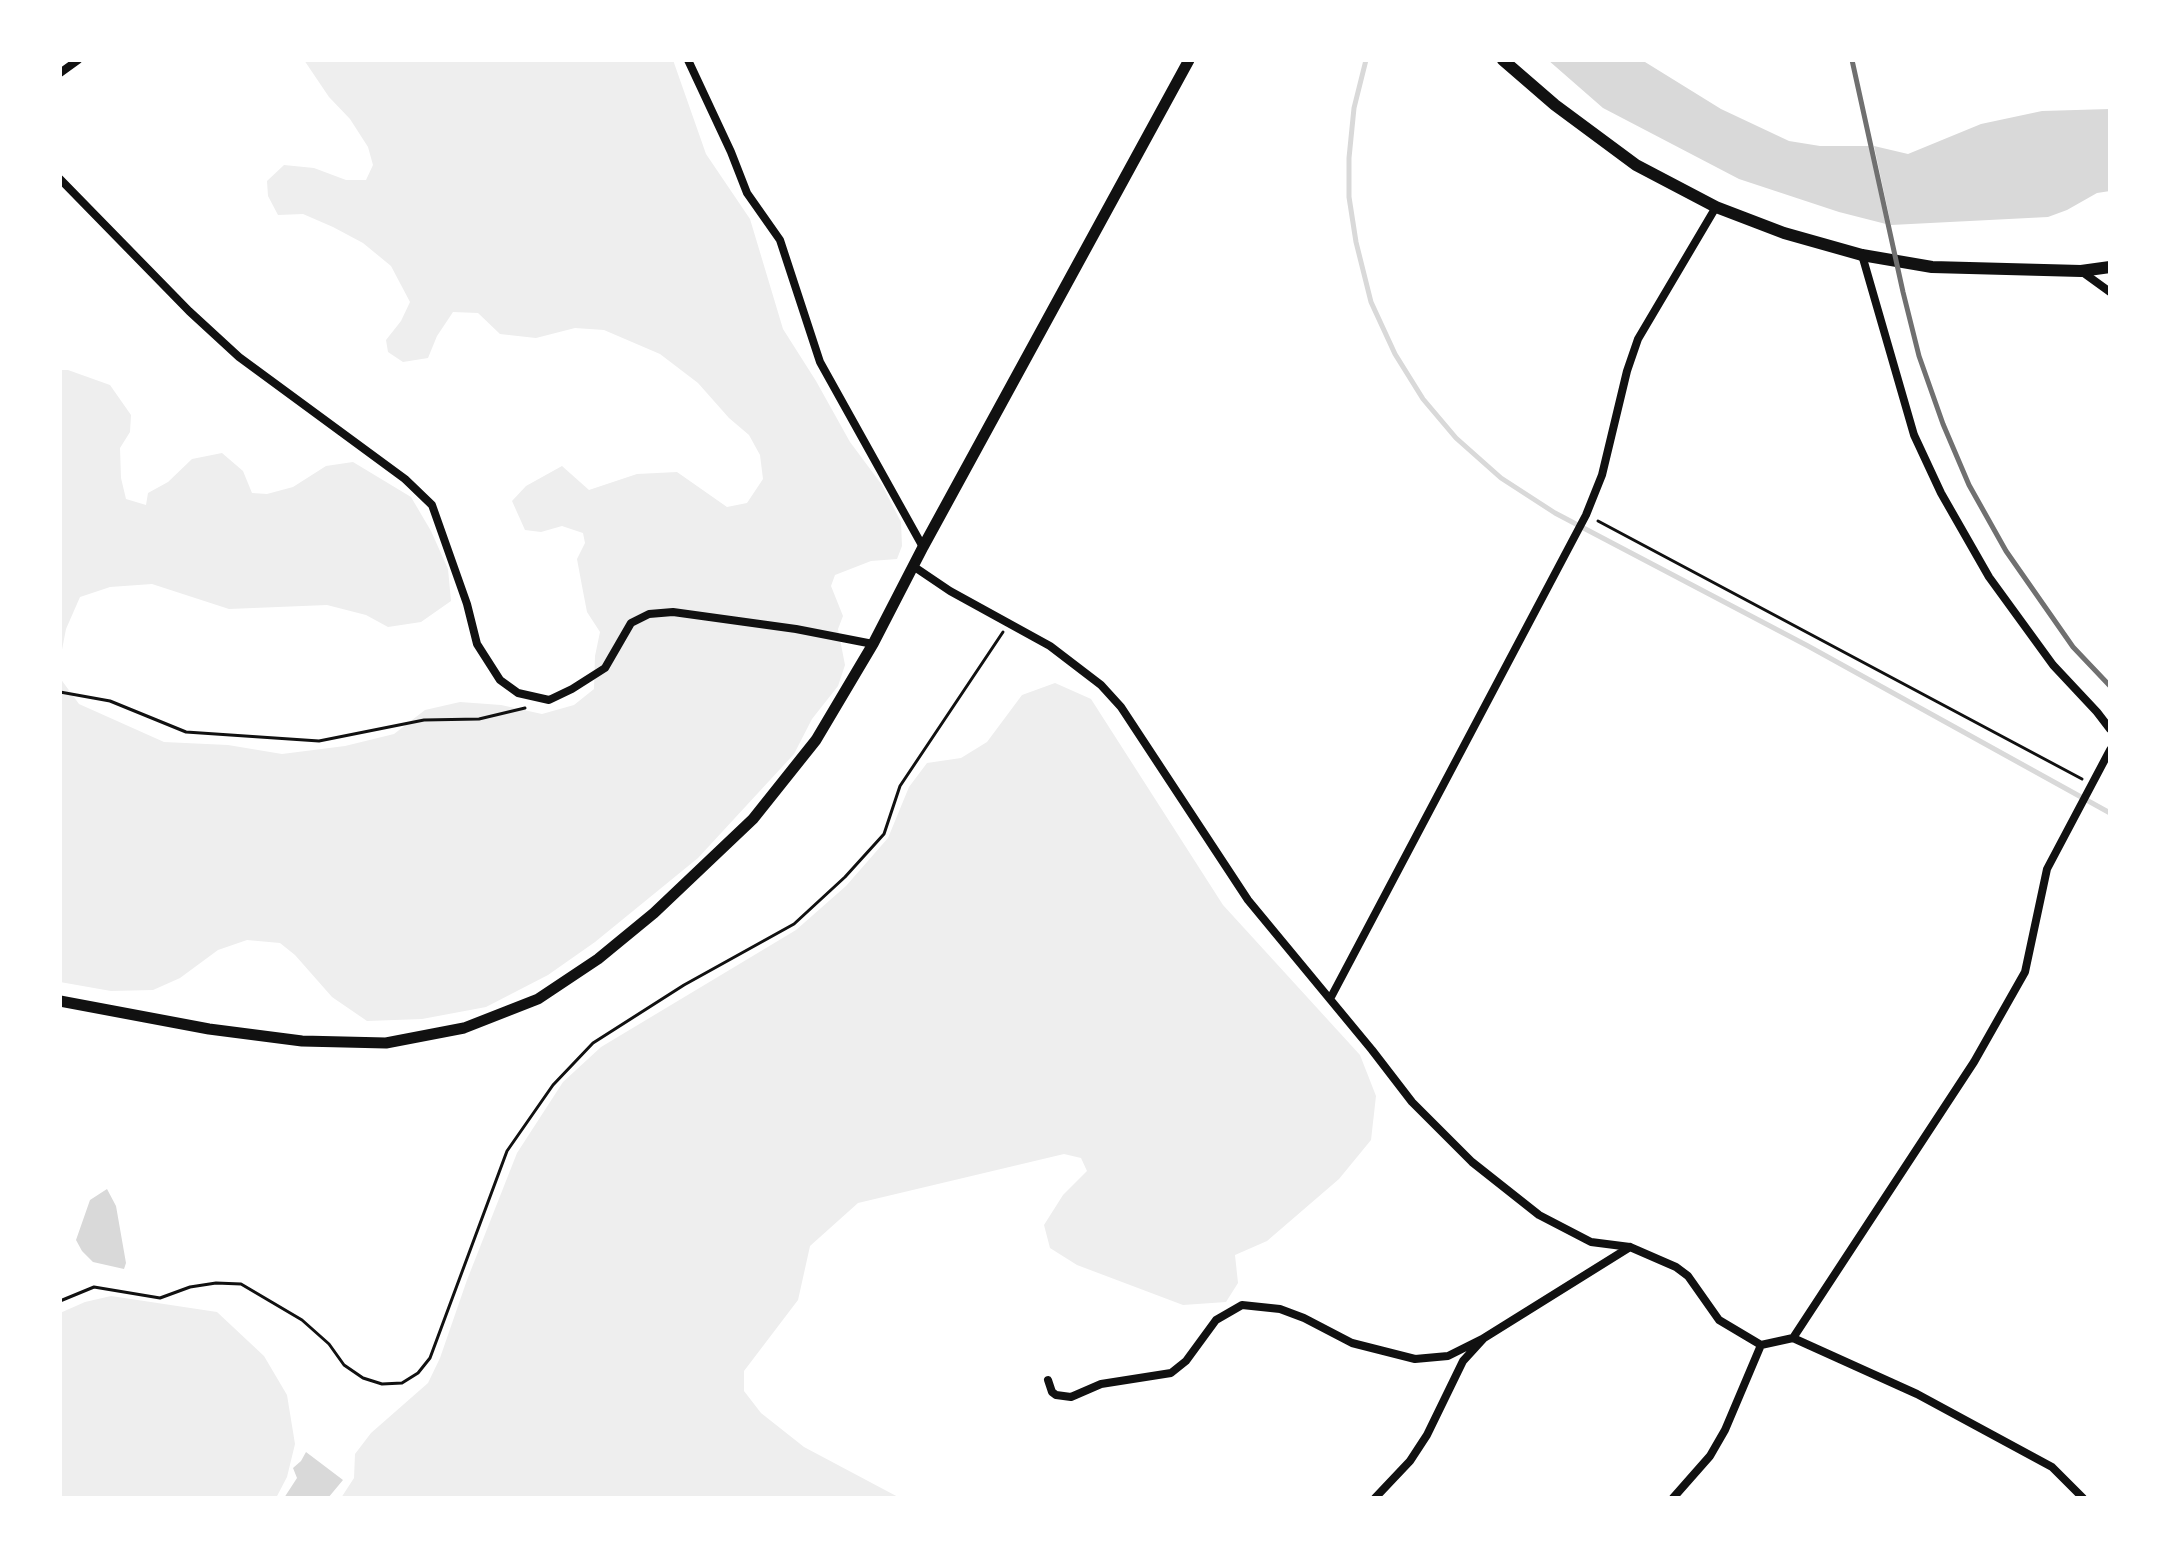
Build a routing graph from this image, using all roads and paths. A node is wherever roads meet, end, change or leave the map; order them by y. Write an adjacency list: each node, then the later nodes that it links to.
1 (78, 60): 5 (street)
2 (688, 60): 13 (street)
3 (1189, 60): 13 (street)
4 (1503, 60): 7 (main road)
5 (60, 73)
6 (60, 179): 18 (street)
7 (1716, 207): 8 (main road); 12 (street)
8 (1862, 255): 10 (main road); 19 (street)
9 (2110, 267): 10 (main road)
10 (2081, 271): 11 (street)
11 (2110, 292)
12 (1586, 516): 21 (path); 22 (street)
13 (923, 547): 14 (street)
14 (913, 566): 15 (street); 16 (street)
15 (1009, 622): 22 (street); 25 (path)
16 (873, 644): 18 (street); 23 (street)
17 (60, 692): 18 (path)
18 (549, 700)
19 (2110, 729)
20 (2110, 750): 21 (street)
21 (2092, 788): 27 (street)
22 (1330, 999): 24 (street)
23 (60, 1001)
24 (1630, 1247): 26 (street); 28 (street)
25 (60, 1301)
26 (1484, 1338): 29 (street); 30 (street)
27 (1793, 1338): 28 (street); 32 (street)
28 (1761, 1345): 31 (street)
29 (1048, 1380)
30 (1375, 1498)
31 (1673, 1498)
32 (2083, 1498)

